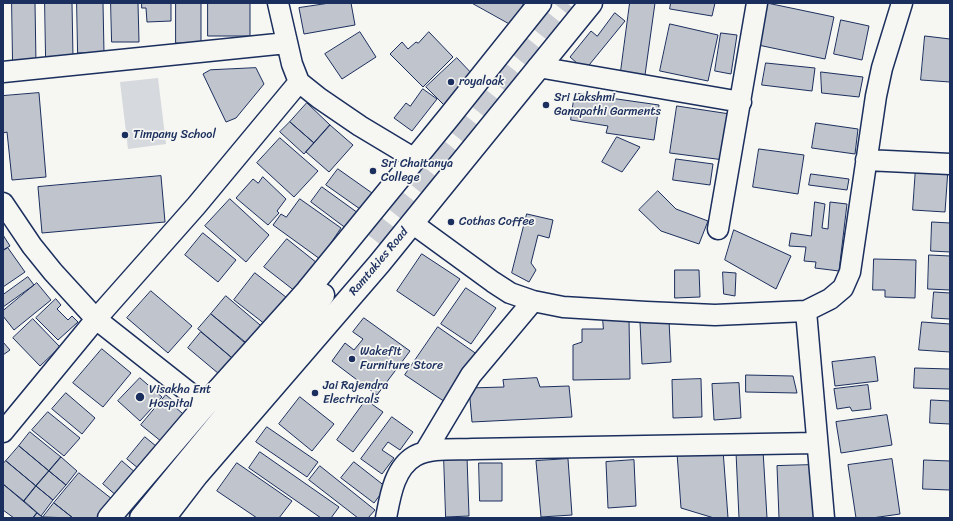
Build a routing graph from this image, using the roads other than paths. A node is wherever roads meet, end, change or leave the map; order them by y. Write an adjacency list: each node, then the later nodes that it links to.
1 (278, 3): 6 (street)
2 (540, 3): 11 (main road)
3 (591, 3): 7 (main road, Ramtakies Road)
4 (757, 3): 10 (street)
5 (902, 3): 12 (street)
6 (287, 43): 8 (street); 9 (street)
7 (538, 67): 10 (street); 15 (main road, Ramtakies Road)
8 (3, 72)
9 (299, 82): 11 (street); 21 (street)
10 (741, 102): 16 (street)
11 (415, 159): 17 (main road)
12 (866, 160): 13 (street); 20 (street)
13 (950, 164)
14 (3, 203): 21 (street)
15 (412, 223): 18 (main road, Ramtakies Road); 19 (street)
16 (718, 229)
17 (345, 255): 18 (main road); 22 (main road); 27 (main road)
18 (366, 280): 28 (main road, Ramtakies Road)
19 (533, 301): 20 (street); 25 (street)
20 (806, 311): 24 (street)
21 (96, 319): 22 (street); 23 (street)
22 (205, 405): 26 (main road)
23 (3, 432)
24 (816, 443): 25 (street); 30 (street)
25 (425, 452): 29 (street)
26 (109, 518)
27 (141, 518)
28 (164, 518)
29 (386, 518)
30 (824, 518)

